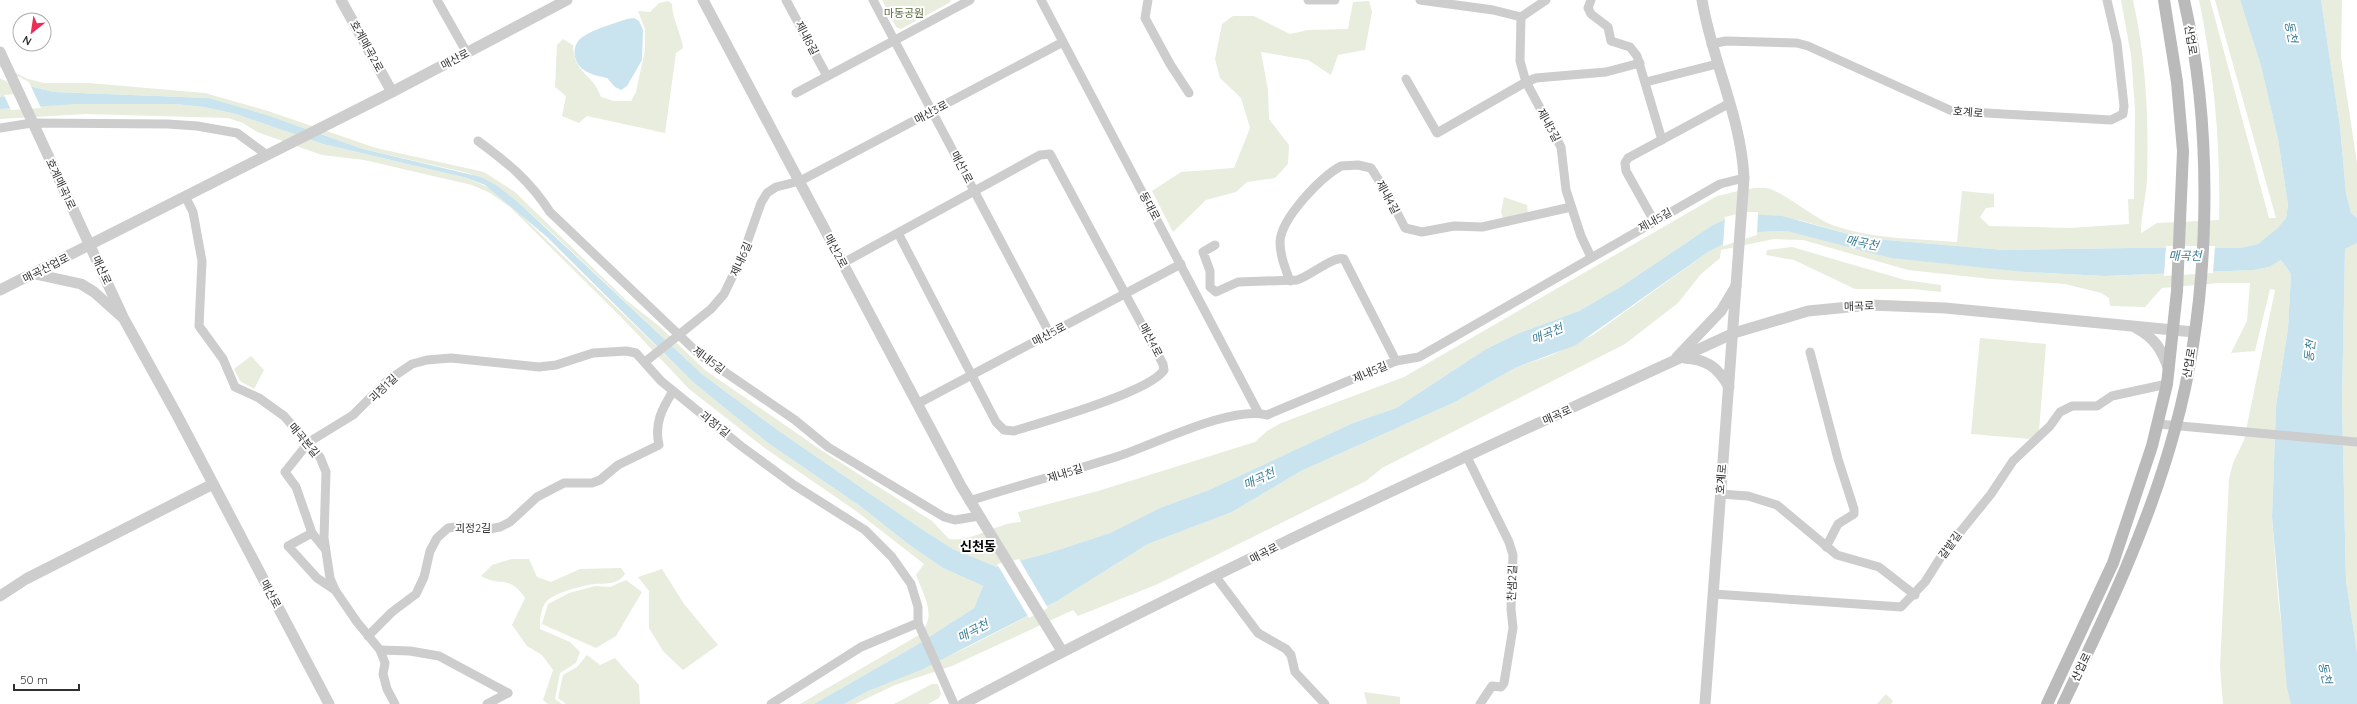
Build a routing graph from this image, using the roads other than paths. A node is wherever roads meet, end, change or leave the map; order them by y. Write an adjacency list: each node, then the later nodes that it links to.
1 (342, 0): 31 (street, 호계매곡2로)
2 (437, 0): 24 (street)
3 (567, 0): 24 (street, 매산로)
4 (703, 0): 42 (street, 매산2로)
5 (786, 0): 27 (street, 제내8길)
6 (873, 0): 20 (street, 매산1로)
7 (1041, 0): 21 (street, 동대로)
8 (1148, 0): 33 (street)
9 (1308, 0): 10 (street)
10 (1335, 0)
11 (1420, 0): 19 (street)
12 (1546, 0): 19 (street)
13 (1591, 0): 25 (street)
14 (1702, 0): 22 (street)
15 (2107, 0): 22 (street, 호계로)
16 (2164, 0): 60 (main road, 산업로)
17 (2184, 0): 61 (main road, 산업로)
18 (964, 1): 20 (street)
19 (1521, 17): 29 (street, 제내3길)
20 (894, 40): 27 (street); 35 (street, 매산1로)
21 (1063, 42): 35 (street, 매산3로); 52 (street, 동대로)
22 (1711, 44): 26 (street)
23 (0, 52): 36 (street, 호계매곡1로)
24 (467, 53): 31 (street, 매산로)
25 (1640, 63): 29 (street); 30 (street)
26 (1717, 64): 30 (street); 34 (street)
27 (827, 76): 32 (street)
28 (1406, 79): 29 (street)
29 (1526, 82): 45 (street, 제내3길)
30 (1646, 82): 38 (street)
31 (392, 92): 40 (street, 매산로)
32 (796, 92)
33 (1189, 93)
34 (1730, 103): 38 (street); 41 (street)
35 (932, 111): 42 (street, 매산3로); 43 (street, 매산1로)
36 (32, 124): 37 (street); 40 (street); 48 (street, 호계매곡1로)
37 (0, 128)
38 (1662, 140): 46 (street)
39 (478, 141): 64 (street, 제내5길)
40 (267, 155): 44 (street, 매산로)
41 (1744, 178): 46 (street, 제내5길); 55 (street, 호계로)
42 (800, 181): 51 (street, 매산2로); 64 (street, 제내6길)
43 (974, 190): 47 (street, 매산4로); 57 (street, 매산4로); 63 (street, 매산1로)
44 (185, 196): 48 (street, 매산로); 78 (street, 매곡본길)
45 (1571, 206): 50 (street, 제내3길); 54 (street, 제내4길)
46 (1654, 220): 50 (street, 제내5길)
47 (898, 232): 51 (street, 매산4로); 70 (street, 매산4로)
48 (91, 245): 53 (street, 매곡산업로); 58 (street, 매산로)
49 (1215, 245): 54 (street)
50 (1591, 257): 68 (street, 제내5길)
51 (842, 263): 74 (street, 매산2로)
52 (1181, 264): 57 (street, 매산5로); 75 (street, 동대로)
53 (35, 274): 56 (street, 매곡산업로); 58 (street)
54 (1290, 281): 68 (street)
55 (1737, 284): 62 (street, 호계로); 67 (street)
56 (0, 290)
57 (1126, 293): 63 (street, 매산5로); 70 (street, 매산4로)
58 (124, 319): 81 (street, 매산로)
59 (2132, 326): 60 (street, 매곡로); 62 (street, 매곡로); 69 (street)
60 (2173, 330): 61 (street, 매곡로); 69 (main road, 산업로)
61 (2194, 332): 77 (main road, 산업로)
62 (1734, 333): 67 (street, 매곡로); 72 (street, 호계로)
63 (1050, 334): 70 (street, 매산5로)
64 (676, 337): 66 (street, 제내6길); 84 (street, 제내5길)
65 (1810, 352): 86 (street)
66 (648, 359): 73 (street, 괴정1길); 78 (street, 괴정1길)
67 (1676, 360): 72 (street); 80 (street, 매곡로)
68 (1396, 361): 75 (street, 제내5길)
69 (2169, 370): 71 (main road, 산업로)
70 (972, 375): 74 (street, 매산5로)
71 (2167, 384): 76 (main road, 산업로); 91 (street, 갈밭길)
72 (1729, 387): 82 (street, 호계로)
73 (673, 391): 93 (street, 괴정1길); 94 (street, 괴정2길)
74 (917, 404): 83 (street, 매산2로)
75 (1258, 412): 83 (street, 제내5길)
76 (2158, 424): 77 (street); 106 (main road, 산업로)
77 (2176, 427): 79 (street); 107 (main road, 산업로)
78 (309, 442): 85 (street, 괴정1길); 87 (street, 매곡본길)
79 (2357, 442)
80 (1466, 455): 88 (street, 매곡로); 104 (street, 찬샘2길)
81 (213, 484): 92 (street); 97 (street, 매산로)
82 (1720, 494): 86 (street); 90 (street, 호계로)
83 (969, 501): 84 (street, 매산2로)
84 (981, 520): 96 (street, 매산2로)
85 (312, 533): 87 (street); 89 (street)
86 (1826, 547): 91 (street)
87 (325, 549): 89 (street, 매곡본길)
88 (1216, 577): 96 (street, 매곡로); 103 (street)
89 (335, 590): 94 (street, 매곡본길)
90 (1714, 594): 91 (street, 갈밭길); 105 (street, 호계로)
91 (1915, 595)
92 (0, 596)
93 (918, 623): 100 (street); 101 (street)
94 (368, 636): 95 (street, 매곡본길)
95 (380, 650): 98 (street, 매곡본길); 99 (street)
96 (1062, 652): 102 (street, 매곡로)
97 (329, 704)
98 (395, 704)
99 (487, 704)
100 (771, 704)
101 (954, 704)
102 (963, 704)
103 (1325, 704)
104 (1480, 704)
105 (1705, 704)
106 (2047, 704)
107 (2063, 704)

